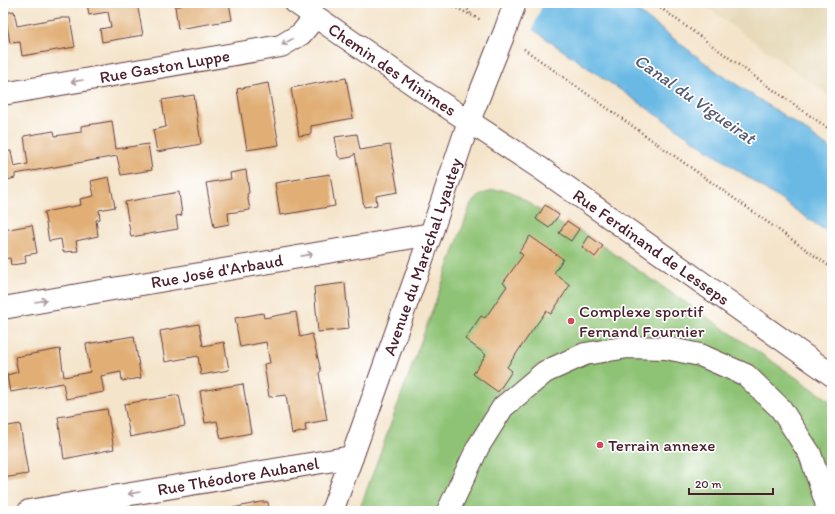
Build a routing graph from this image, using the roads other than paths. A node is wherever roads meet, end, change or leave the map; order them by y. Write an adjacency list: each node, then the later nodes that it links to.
1 (296, 3): 3 (street, Chemin des Minimes)
2 (515, 3): 5 (street, Avenue du Maréchal Lyautey)
3 (315, 17): 4 (street, Rue Gaston Luppe, one-way to 4); 5 (street, Chemin des Minimes)
4 (3, 94)
5 (469, 121): 6 (street, Avenue du Maréchal Lyautey); 8 (street, Rue Ferdinand de Lesseps)
6 (431, 234): 7 (street, Rue José d'Arbaud, one-way to 6); 9 (street, Avenue du Maréchal Lyautey)
7 (3, 308)
8 (832, 375)
9 (352, 457): 10 (street, Rue Théodore Aubanel, one-way to 10); 11 (street, Avenue du Maréchal Lyautey)
10 (29, 511)
11 (332, 511)
12 (448, 511): 13 (street)
13 (827, 511)

